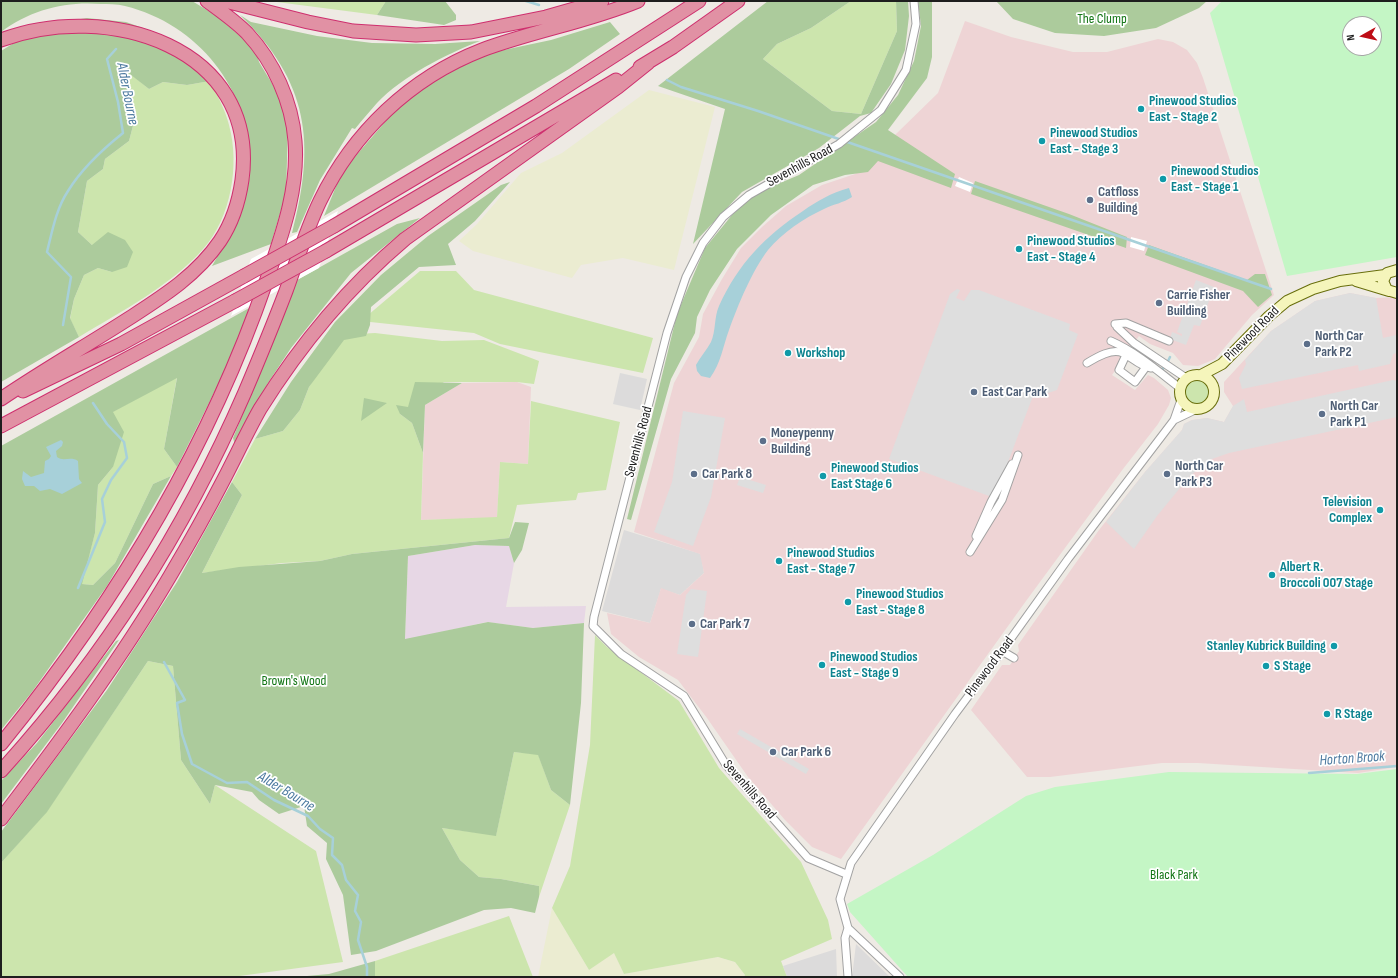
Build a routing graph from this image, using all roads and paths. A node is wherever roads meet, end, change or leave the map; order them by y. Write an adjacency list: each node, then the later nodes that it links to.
1 (207, 1): 35 (highway)
2 (225, 1): 3 (highway)
3 (602, 1)
4 (638, 1): 36 (highway)
5 (699, 1): 27 (highway, bridge)
6 (738, 1): 11 (highway)
7 (914, 1): 38 (street, Sevenhills Road)
8 (49, 15): 9 (highway)
9 (1, 40)
10 (190, 44): 27 (highway)
11 (648, 63): 31 (highway, bridge); 37 (highway)
12 (1397, 270): 13 (street, Pinewood Road)
13 (1386, 275): 14 (street, Pinewood Road); 15 (street)
14 (1349, 279): 15 (street); 20 (street, Pinewood Road)
15 (1393, 292)
16 (1111, 341): 22 (street)
17 (1169, 341): 24 (street)
18 (1126, 355): 19 (street); 21 (street); 21 (street)
19 (1087, 363)
20 (1222, 364): 23 (street, Pinewood Road); 25 (street, Pinewood Road)
21 (1146, 367): 22 (street)
22 (1155, 369): 26 (street)
23 (1201, 375): 24 (street); 25 (street)
24 (1186, 378): 26 (street)
25 (1214, 387): 29 (street)
26 (1180, 388): 28 (street)
27 (1, 400)
28 (1181, 400): 29 (street); 30 (street, Pinewood Road)
29 (1197, 409): 30 (street, Pinewood Road)
30 (1174, 420): 33 (street, Pinewood Road)
31 (1, 426)
32 (1018, 455): 32 (street)
33 (1002, 652): 34 (street); 38 (street, Pinewood Road)
34 (1014, 658)
35 (1, 744)
36 (1, 772)
37 (1, 818)
38 (846, 874): 39 (street, Pinewood Road)
39 (848, 928): 40 (street); 41 (street)
40 (848, 977)
41 (900, 977)

